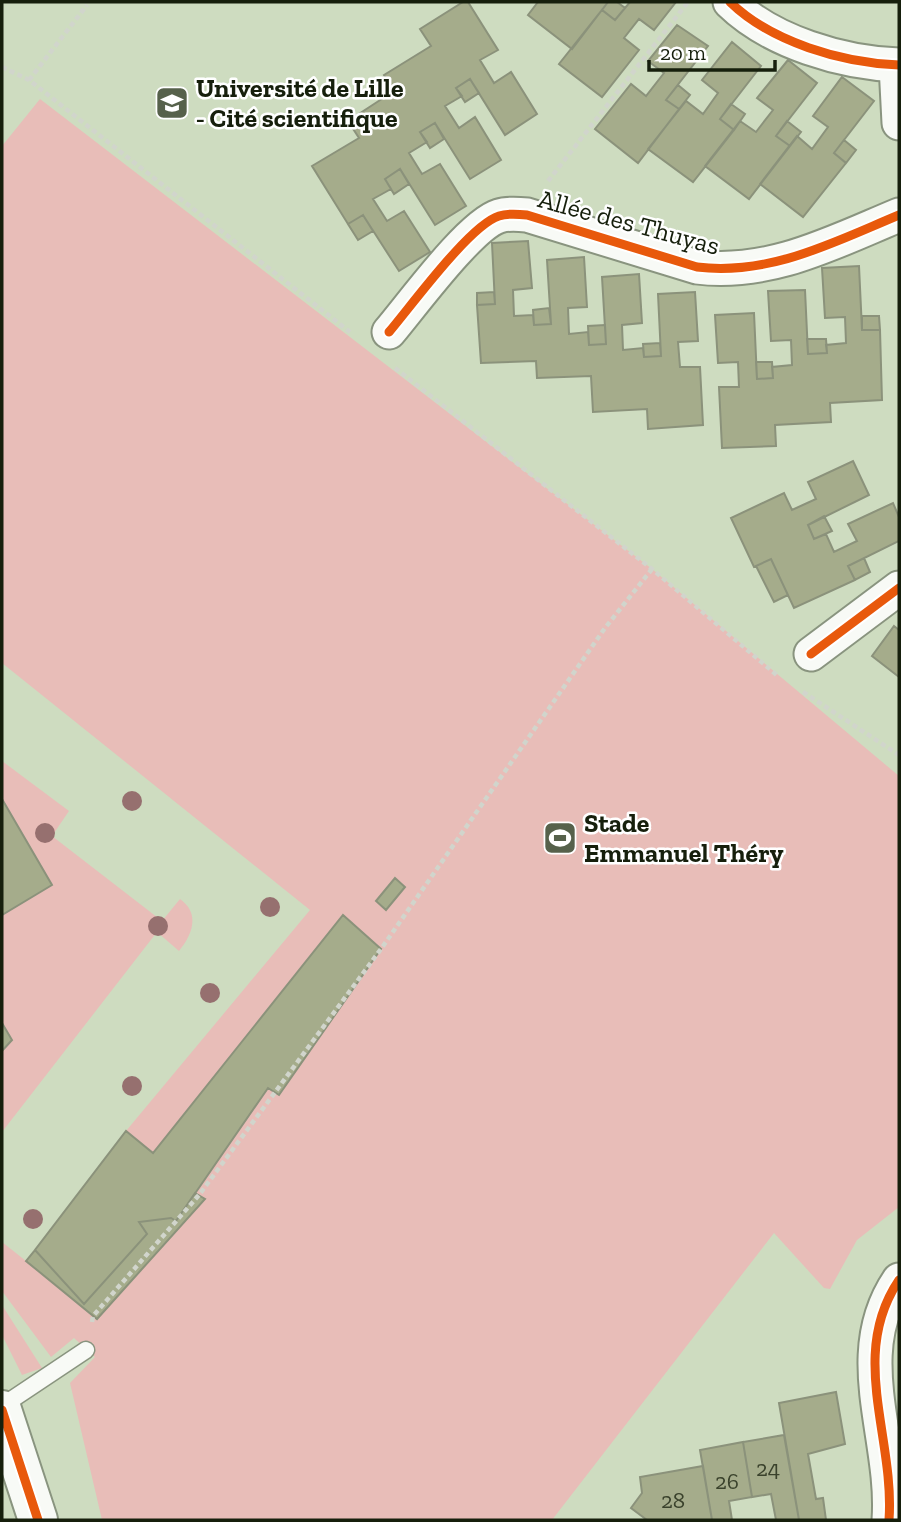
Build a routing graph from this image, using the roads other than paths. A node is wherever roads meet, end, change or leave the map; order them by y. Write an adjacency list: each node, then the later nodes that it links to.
1 (730, 2): 2 (street)
2 (898, 65): 3 (street)
3 (899, 122)
4 (899, 215): 5 (street, Allée des Thuyas)
5 (389, 347)
6 (899, 588): 7 (street)
7 (811, 654)
8 (899, 1280): 12 (street)
9 (86, 1350): 10 (lane)
10 (2, 1408): 11 (street)
11 (38, 1520)
12 (889, 1520)

